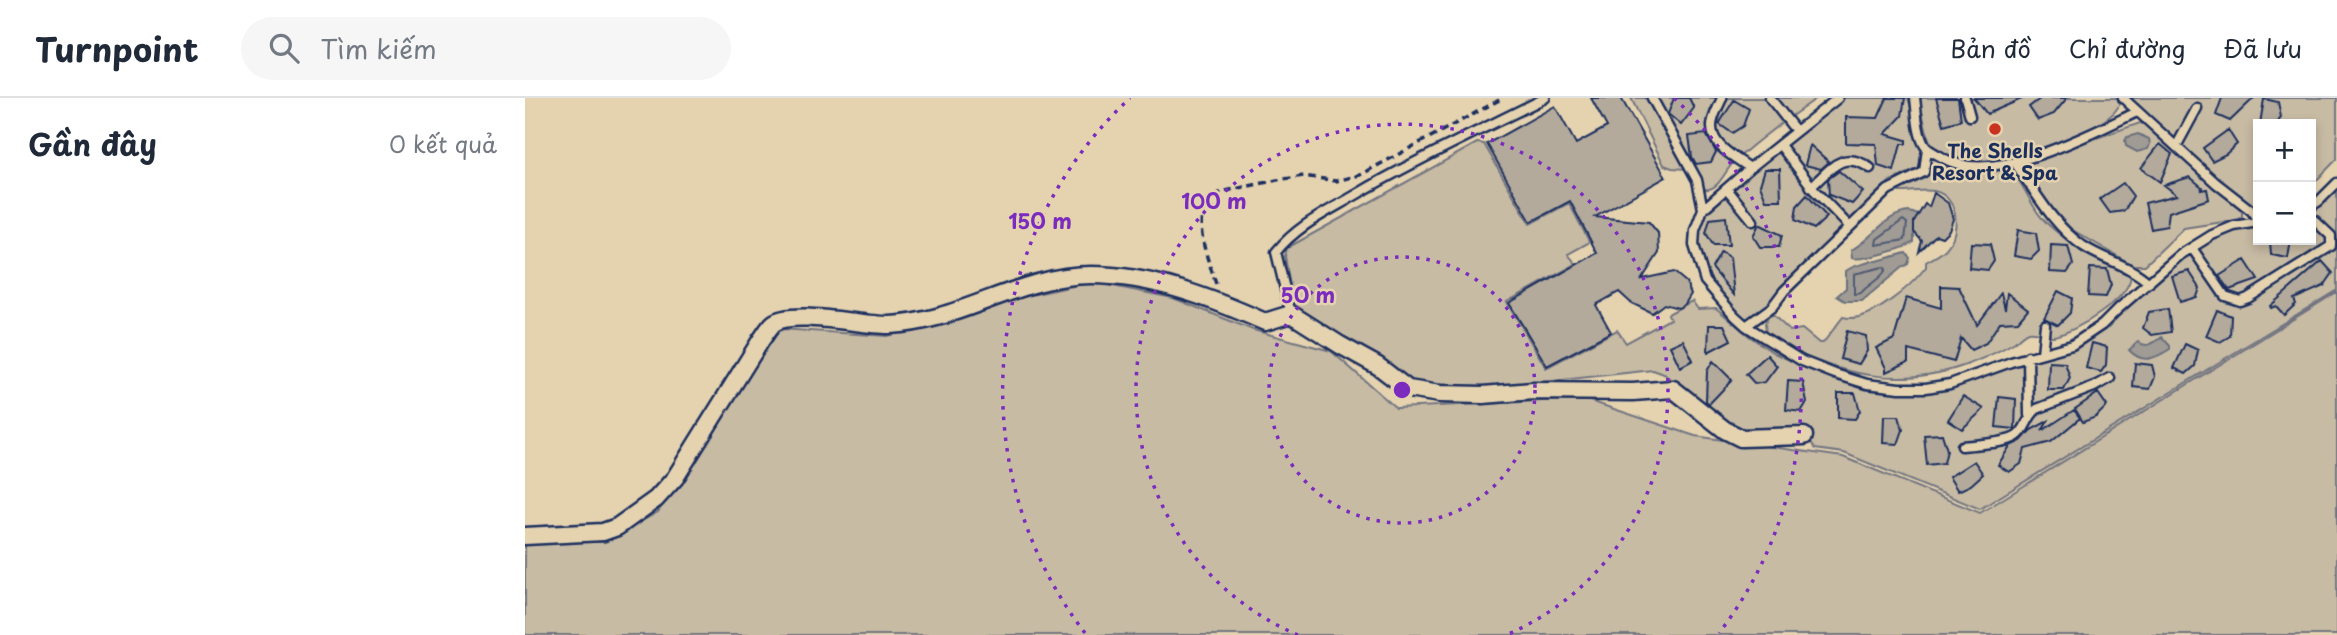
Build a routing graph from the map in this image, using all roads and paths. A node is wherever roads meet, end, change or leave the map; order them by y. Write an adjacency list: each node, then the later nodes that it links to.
1 (1503, 98): 32 (path)
2 (1545, 98): 33 (lane)
3 (1652, 98): 24 (lane)
4 (1722, 98): 18 (lane)
5 (1770, 98): 13 (lane)
6 (1837, 98): 13 (lane)
7 (1915, 98): 16 (lane)
8 (1965, 98): 12 (lane)
9 (2123, 98): 11 (lane)
10 (2197, 108): 15 (lane)
11 (2137, 112): 15 (lane); 17 (lane)
12 (1970, 116)
13 (1796, 131): 14 (lane)
14 (1780, 145): 18 (lane); 21 (lane)
15 (2177, 145): 25 (lane)
16 (1927, 149): 17 (lane); 35 (lane)
17 (2015, 163): 31 (lane)
18 (1750, 168): 22 (lane)
19 (1870, 168): 21 (lane)
20 (2337, 183): 23 (lane)
21 (1811, 187): 29 (lane)
22 (1727, 189): 24 (lane); 26 (lane)
23 (2316, 202)
24 (1703, 209): 35 (lane)
25 (2253, 213)
26 (1753, 221)
27 (2316, 222): 30 (lane)
28 (2253, 223): 30 (lane)
29 (1849, 226)
30 (2192, 248): 31 (lane)
31 (2149, 283): 36 (lane)
32 (1223, 303): 33 (street); 42 (street)
33 (1291, 314): 40 (street)
34 (2045, 325): 36 (lane)
35 (1746, 326): 37 (lane)
36 (2042, 353): 37 (lane)
37 (2028, 356): 39 (lane)
38 (2110, 378): 39 (lane)
39 (2029, 415): 41 (lane)
40 (1804, 436)
41 (1962, 446)
42 (525, 536)

